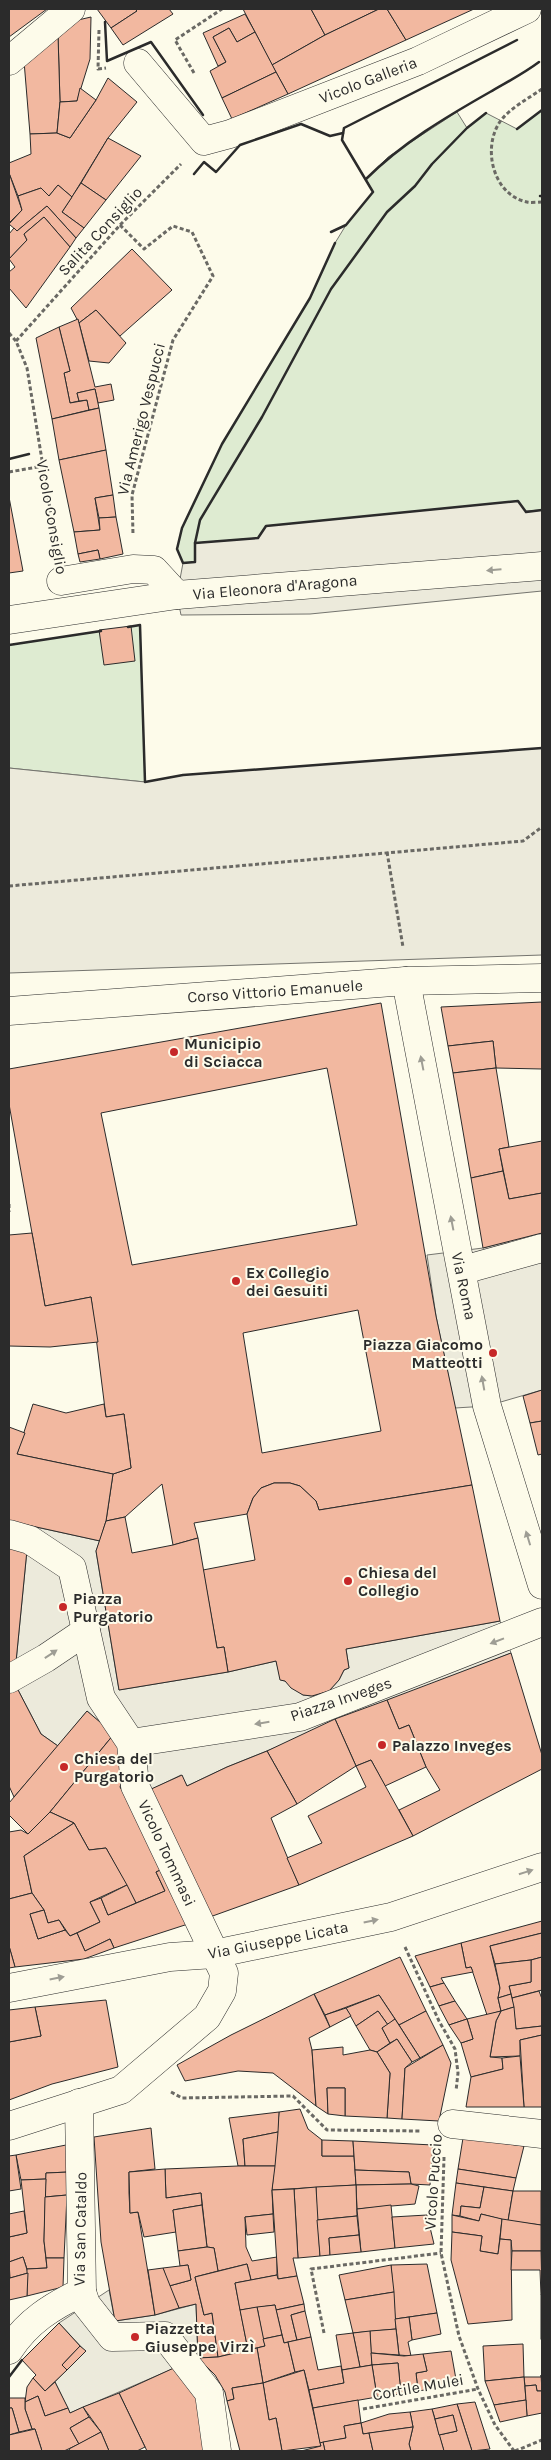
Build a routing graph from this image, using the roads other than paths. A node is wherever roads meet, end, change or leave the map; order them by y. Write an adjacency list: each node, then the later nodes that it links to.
1 (71, 9): 3 (street)
2 (527, 9): 4 (street, Vicolo Galleria)
3 (9, 61)
4 (138, 63)
5 (542, 566): 7 (street, Via Eleonora d'Aragona, one-way to 7)
6 (62, 581): 7 (street, Vicolo Consiglio)
7 (177, 595): 8 (street, Via Eleonora d'Aragona)
8 (9, 620)
9 (542, 978): 10 (street, Corso Vittorio Emanuele)
10 (406, 981): 11 (street, Corso Vittorio Emanuele); 13 (street, Via Roma, one-way to 10)
11 (9, 1011)
12 (542, 1248): 13 (street)
13 (463, 1270): 15 (street, Via Roma, one-way to 13)
14 (19, 1537): 17 (street)
15 (542, 1585)
16 (542, 1622): 19 (street, Piazza Inveges, one-way to 19)
17 (86, 1631): 18 (street, one-way to 17); 19 (street, Vicolo Tommasi)
18 (12, 1677)
19 (131, 1743): 21 (street, Vicolo Tommasi)
20 (542, 1867): 21 (street, Via Giuseppe Licata, one-way to 20)
21 (214, 1954): 22 (street, Via Giuseppe Licata, one-way to 21); 23 (street, Vicolo Tommasi)
22 (9, 1988)
23 (79, 2103): 24 (street, Vicolo Tommasi); 27 (street, Via San Cataldo)
24 (9, 2126)
25 (449, 2128): 26 (street)
26 (542, 2134)
27 (82, 2292): 28 (street, Via San Cataldo); 29 (street)
28 (9, 2350)
29 (217, 2451)

